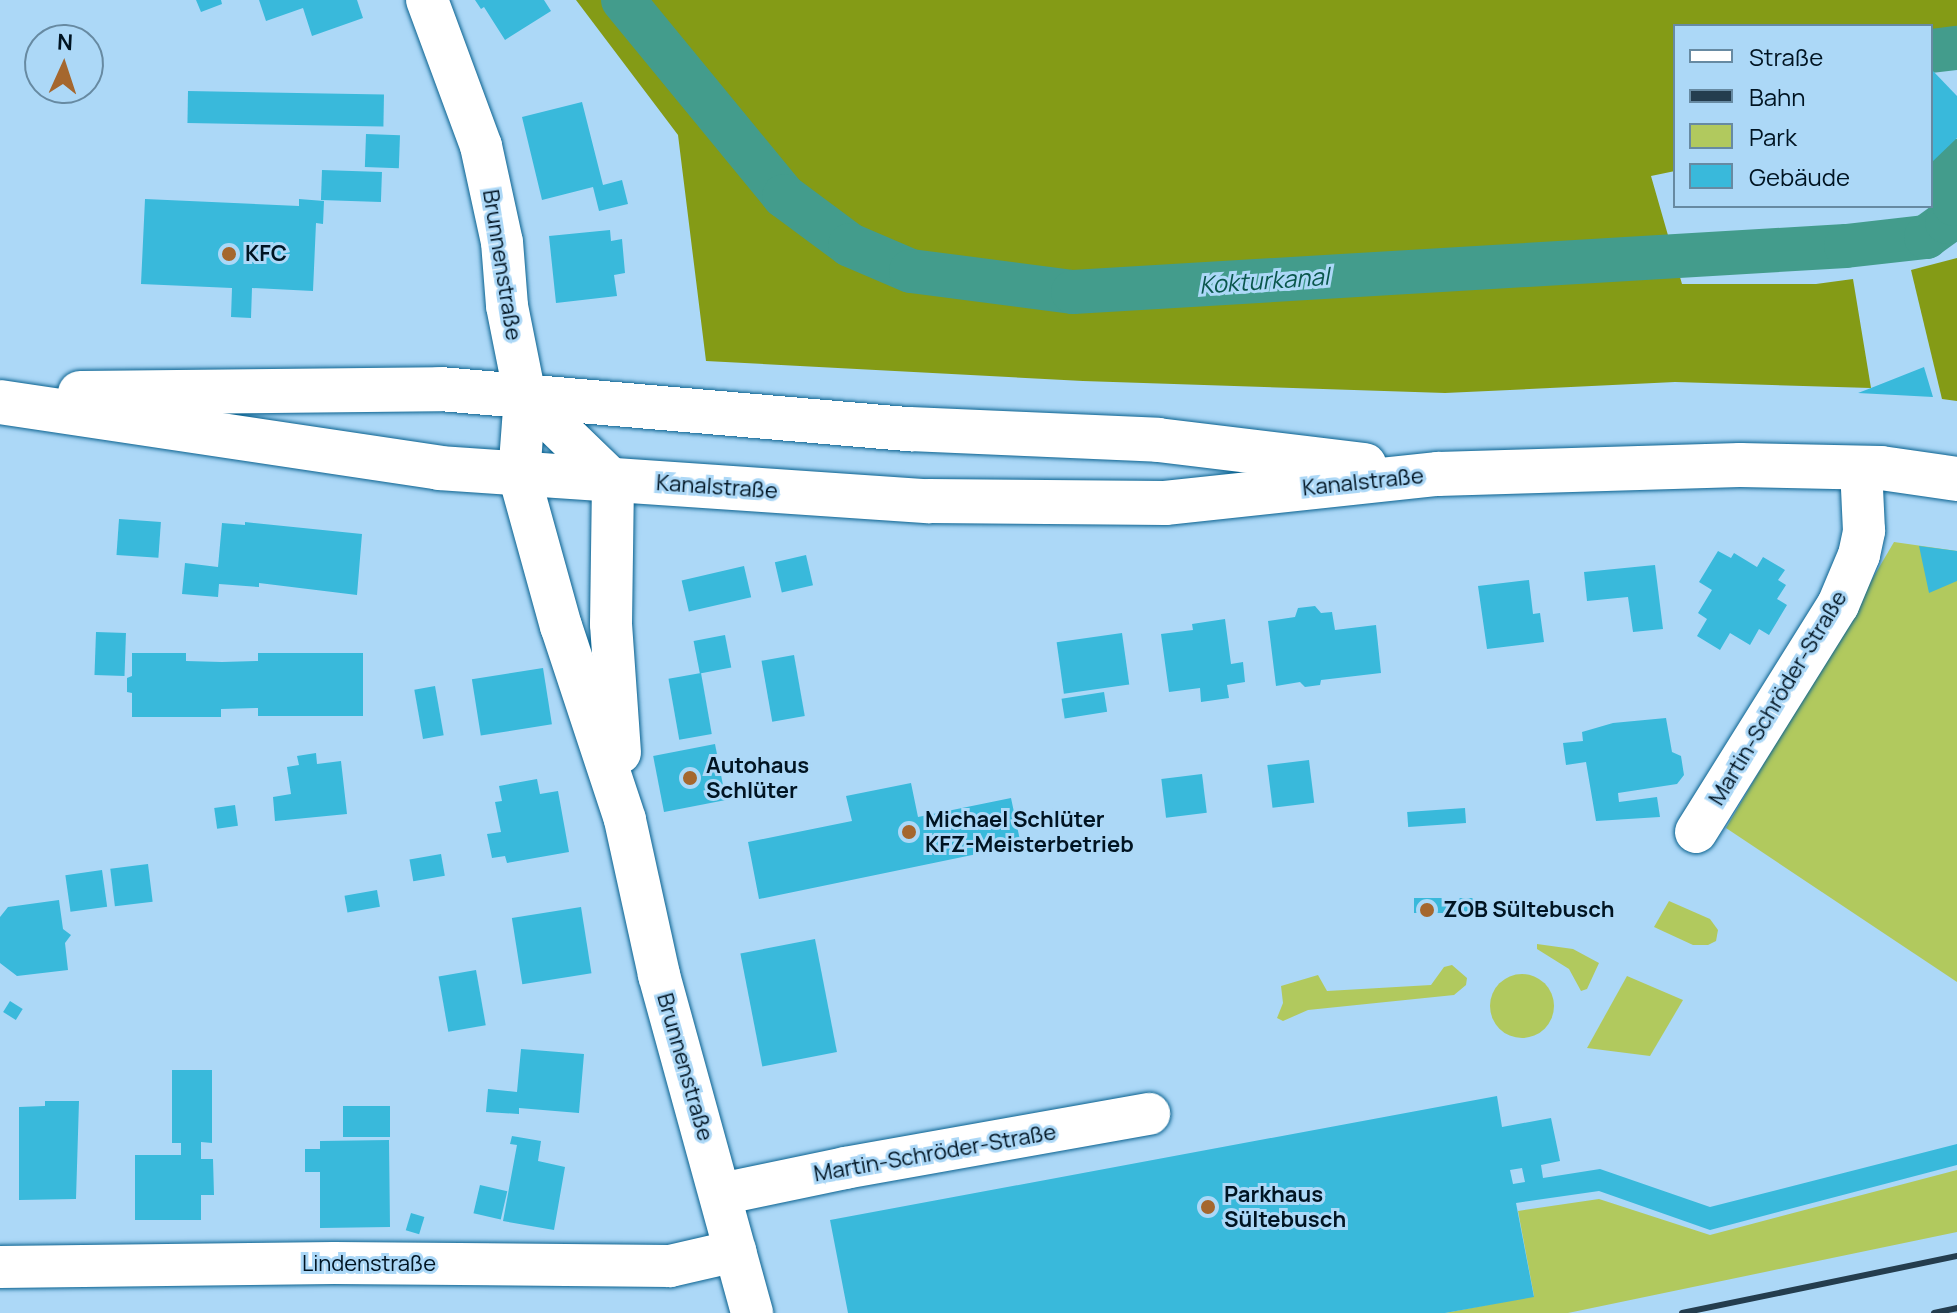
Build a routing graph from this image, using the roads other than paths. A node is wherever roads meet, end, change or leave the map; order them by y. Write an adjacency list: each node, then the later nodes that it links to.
1 (427, 0): 3 (street, Brunnenstraße)
2 (0, 394): 3 (main road, Kanalstraße)
3 (525, 396): 6 (main road, Kanalstraße); 7 (street, Brunnenstraße); 9 (street)
4 (0, 402): 7 (main road, Kanalstraße)
5 (1871, 468): 6 (main road, Kanalstraße); 8 (main road, Kanalstraße); 11 (street, Martin-Schröder-Straße)
6 (1438, 474): 9 (main road, Kanalstraße)
7 (519, 475): 9 (main road, Kanalstraße); 10 (street, Brunnenstraße)
8 (1957, 479)
9 (613, 481): 10 (street, Brunnenstraße)
10 (625, 820): 13 (street, Brunnenstraße)
11 (1696, 832)
12 (1149, 1114): 13 (street, Martin-Schröder-Straße)
13 (721, 1194): 14 (street, Brunnenstraße)
14 (735, 1251): 15 (street, Lindenstraße); 16 (street, Brunnenstraße)
15 (0, 1267)
16 (752, 1313)

